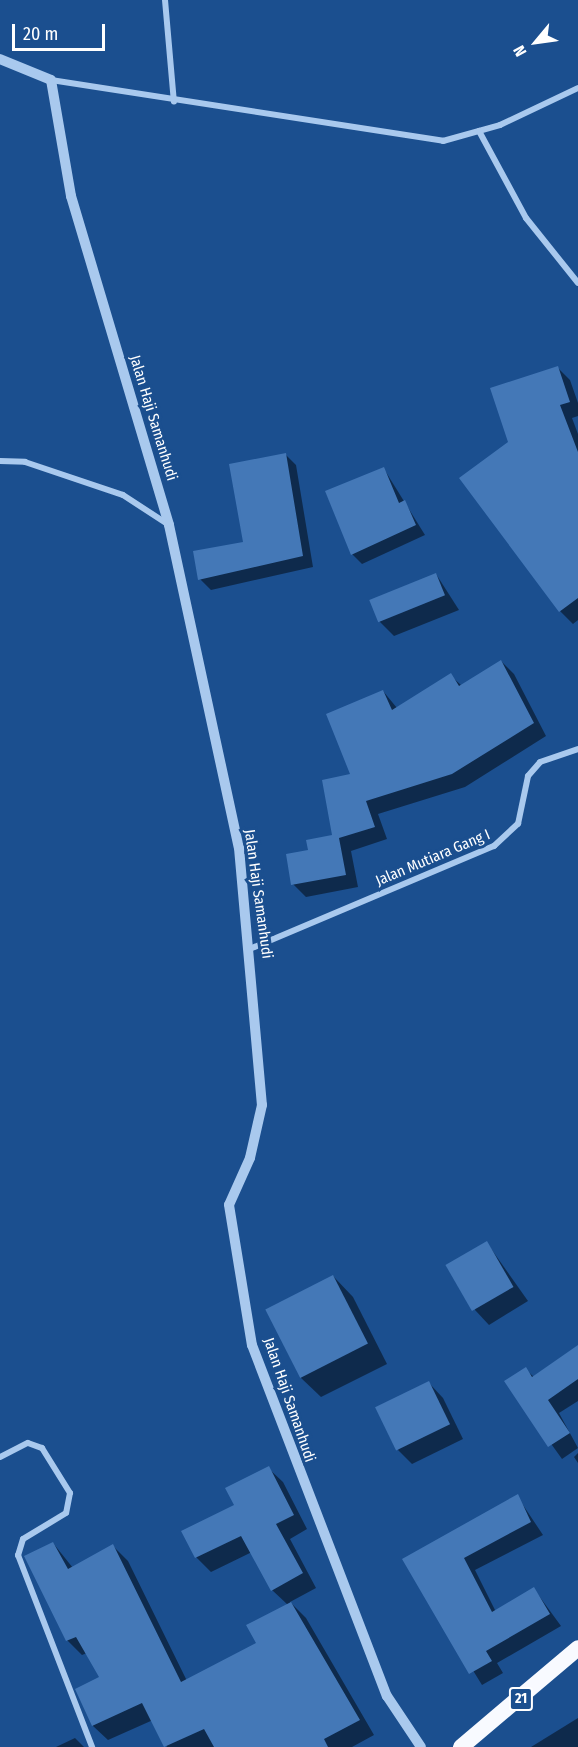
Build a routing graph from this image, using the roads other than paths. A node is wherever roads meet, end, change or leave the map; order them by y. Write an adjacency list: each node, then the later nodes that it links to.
1 (165, 0): 5 (street)
2 (0, 59): 3 (street)
3 (51, 80): 5 (street); 9 (street, Jalan Haji Samanhudi)
4 (578, 88): 6 (street)
5 (174, 102): 6 (street)
6 (479, 131): 7 (street)
7 (578, 283)
8 (0, 461): 9 (street)
9 (169, 525): 11 (street, Jalan Haji Samanhudi)
10 (578, 749): 11 (street, Jalan Mutiara Gang I)
11 (252, 948): 15 (street, Jalan Haji Samanhudi)
12 (0, 1456): 14 (street)
13 (578, 1648): 16 (highway, 21)
14 (92, 1747)
15 (421, 1747)
16 (461, 1747)

